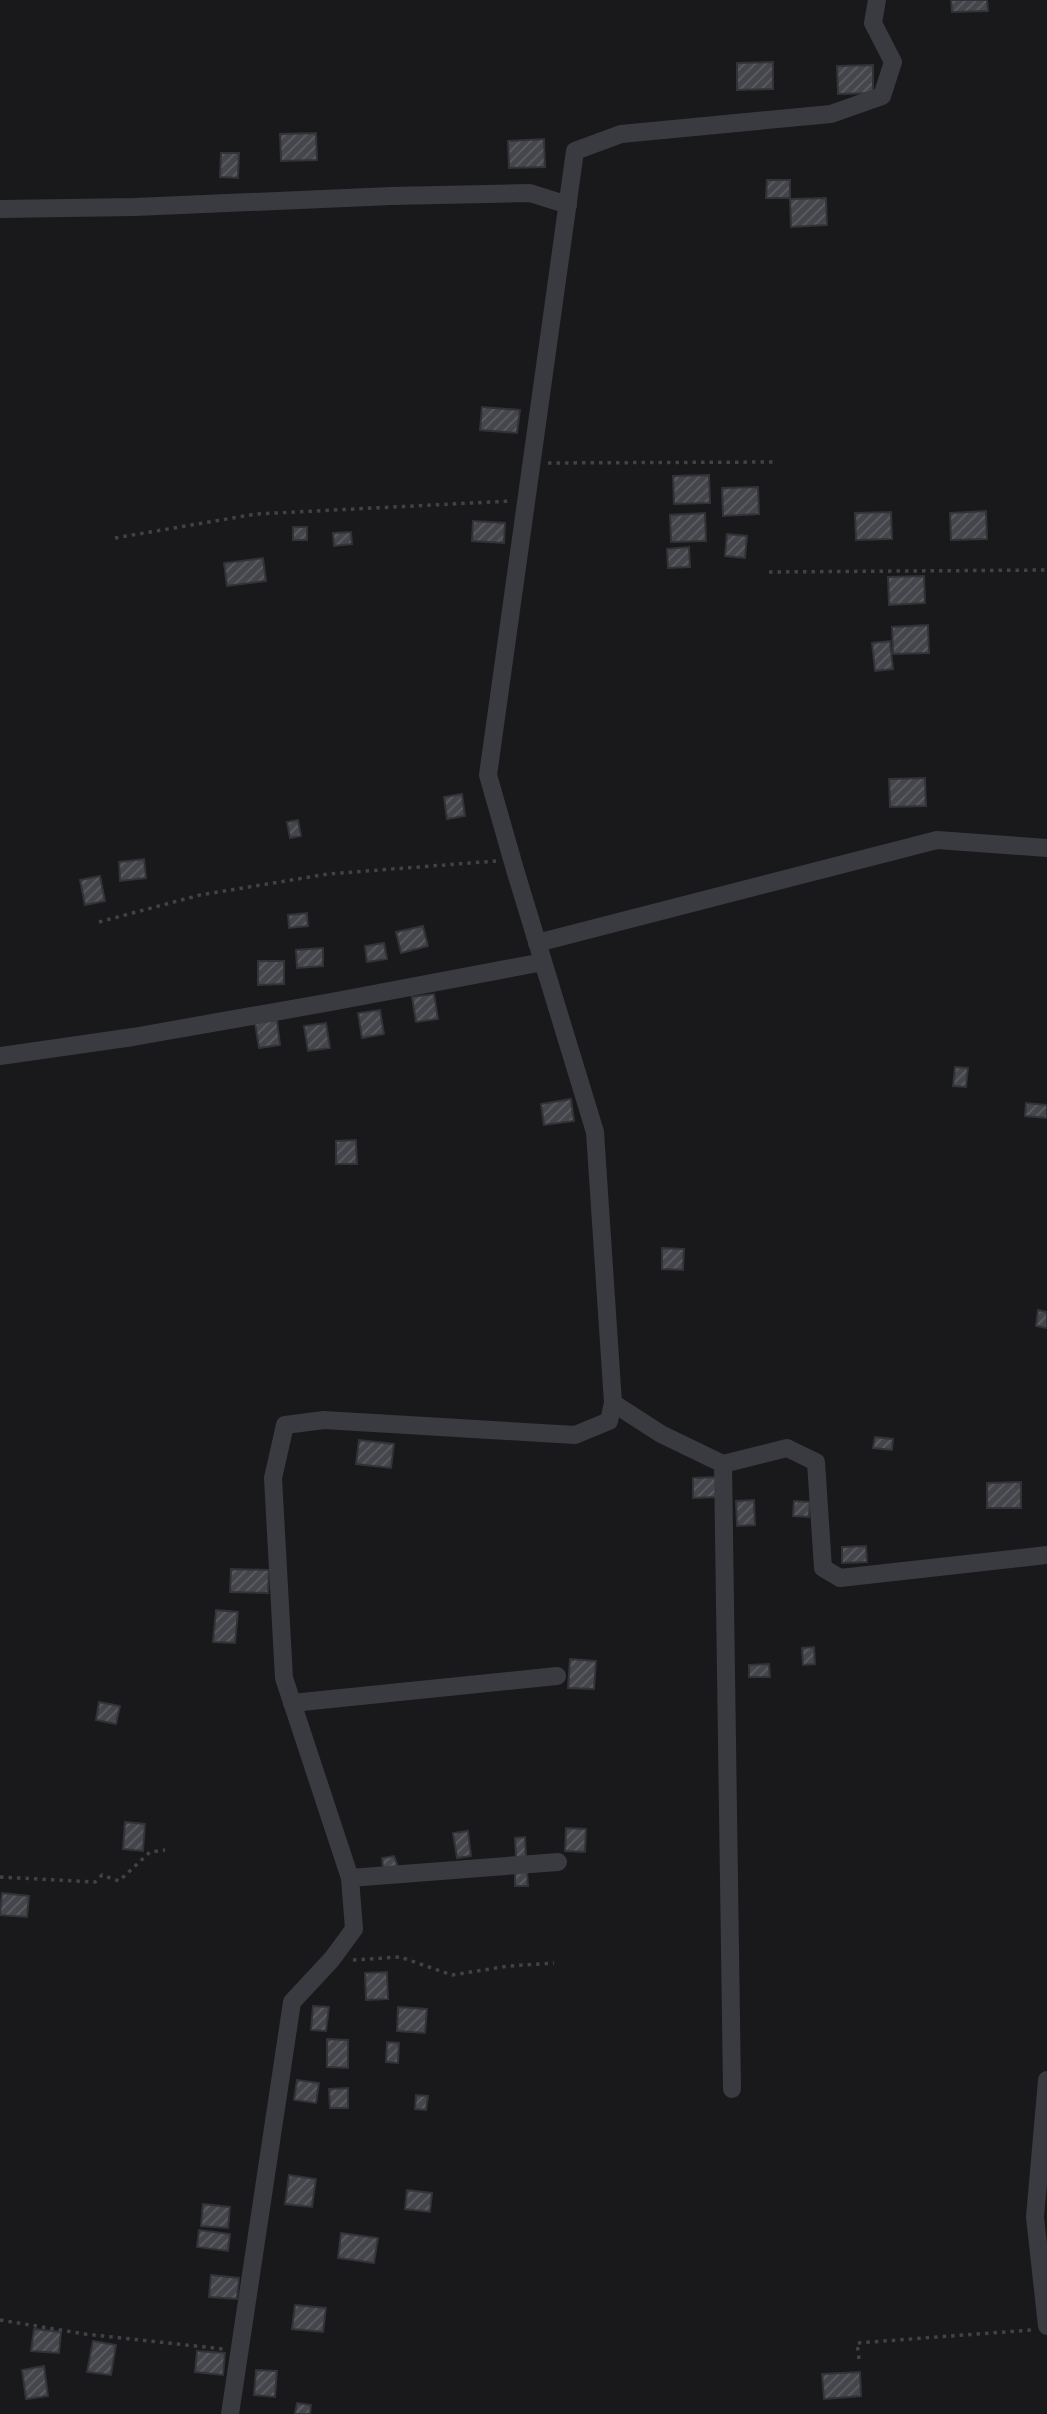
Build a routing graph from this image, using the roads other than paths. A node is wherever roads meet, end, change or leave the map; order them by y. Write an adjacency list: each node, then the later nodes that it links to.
1 (877, 0): 2 (street)
2 (568, 205): 3 (street); 5 (street)
3 (0, 209)
4 (1047, 848): 5 (street)
5 (537, 943): 6 (street)
6 (543, 962): 7 (street); 8 (street)
7 (0, 1056)
8 (613, 1403): 9 (street); 12 (street)
9 (723, 1464): 10 (street); 16 (street)
10 (1047, 1555)
11 (556, 1676): 12 (street)
12 (292, 1703): 14 (street)
13 (558, 1861): 14 (street)
14 (349, 1878): 18 (street)
15 (1047, 2080): 17 (street)
16 (732, 2089)
17 (1040, 2328)
18 (230, 2414)

